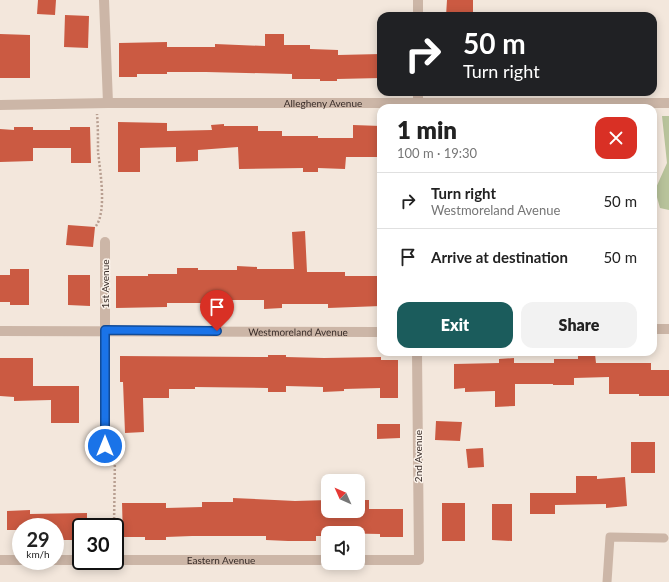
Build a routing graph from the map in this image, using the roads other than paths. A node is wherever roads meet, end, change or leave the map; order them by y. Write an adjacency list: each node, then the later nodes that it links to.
1 (104, 0): 4 (street)
2 (418, 0): 3 (street)
3 (418, 12)
4 (108, 103): 7 (street, Allegheny Avenue); 8 (street, Allegheny Avenue)
5 (669, 103): 6 (street, Allegheny Avenue)
6 (585, 104)
7 (0, 105)
8 (377, 106)
9 (105, 242): 13 (street, 1st Avenue)
10 (657, 329): 11 (street)
11 (669, 329)
12 (0, 330): 13 (street, Westmoreland Avenue)
13 (105, 330): 14 (street, Westmoreland Avenue); 16 (street, 1st Avenue)
14 (377, 332)
15 (418, 356): 22 (street, 2nd Avenue)
16 (105, 446)
17 (664, 538): 23 (lane)
18 (0, 560): 19 (street)
19 (12, 560)
20 (124, 560): 21 (street, Eastern Avenue)
21 (321, 560)
22 (365, 560)
23 (607, 582)

